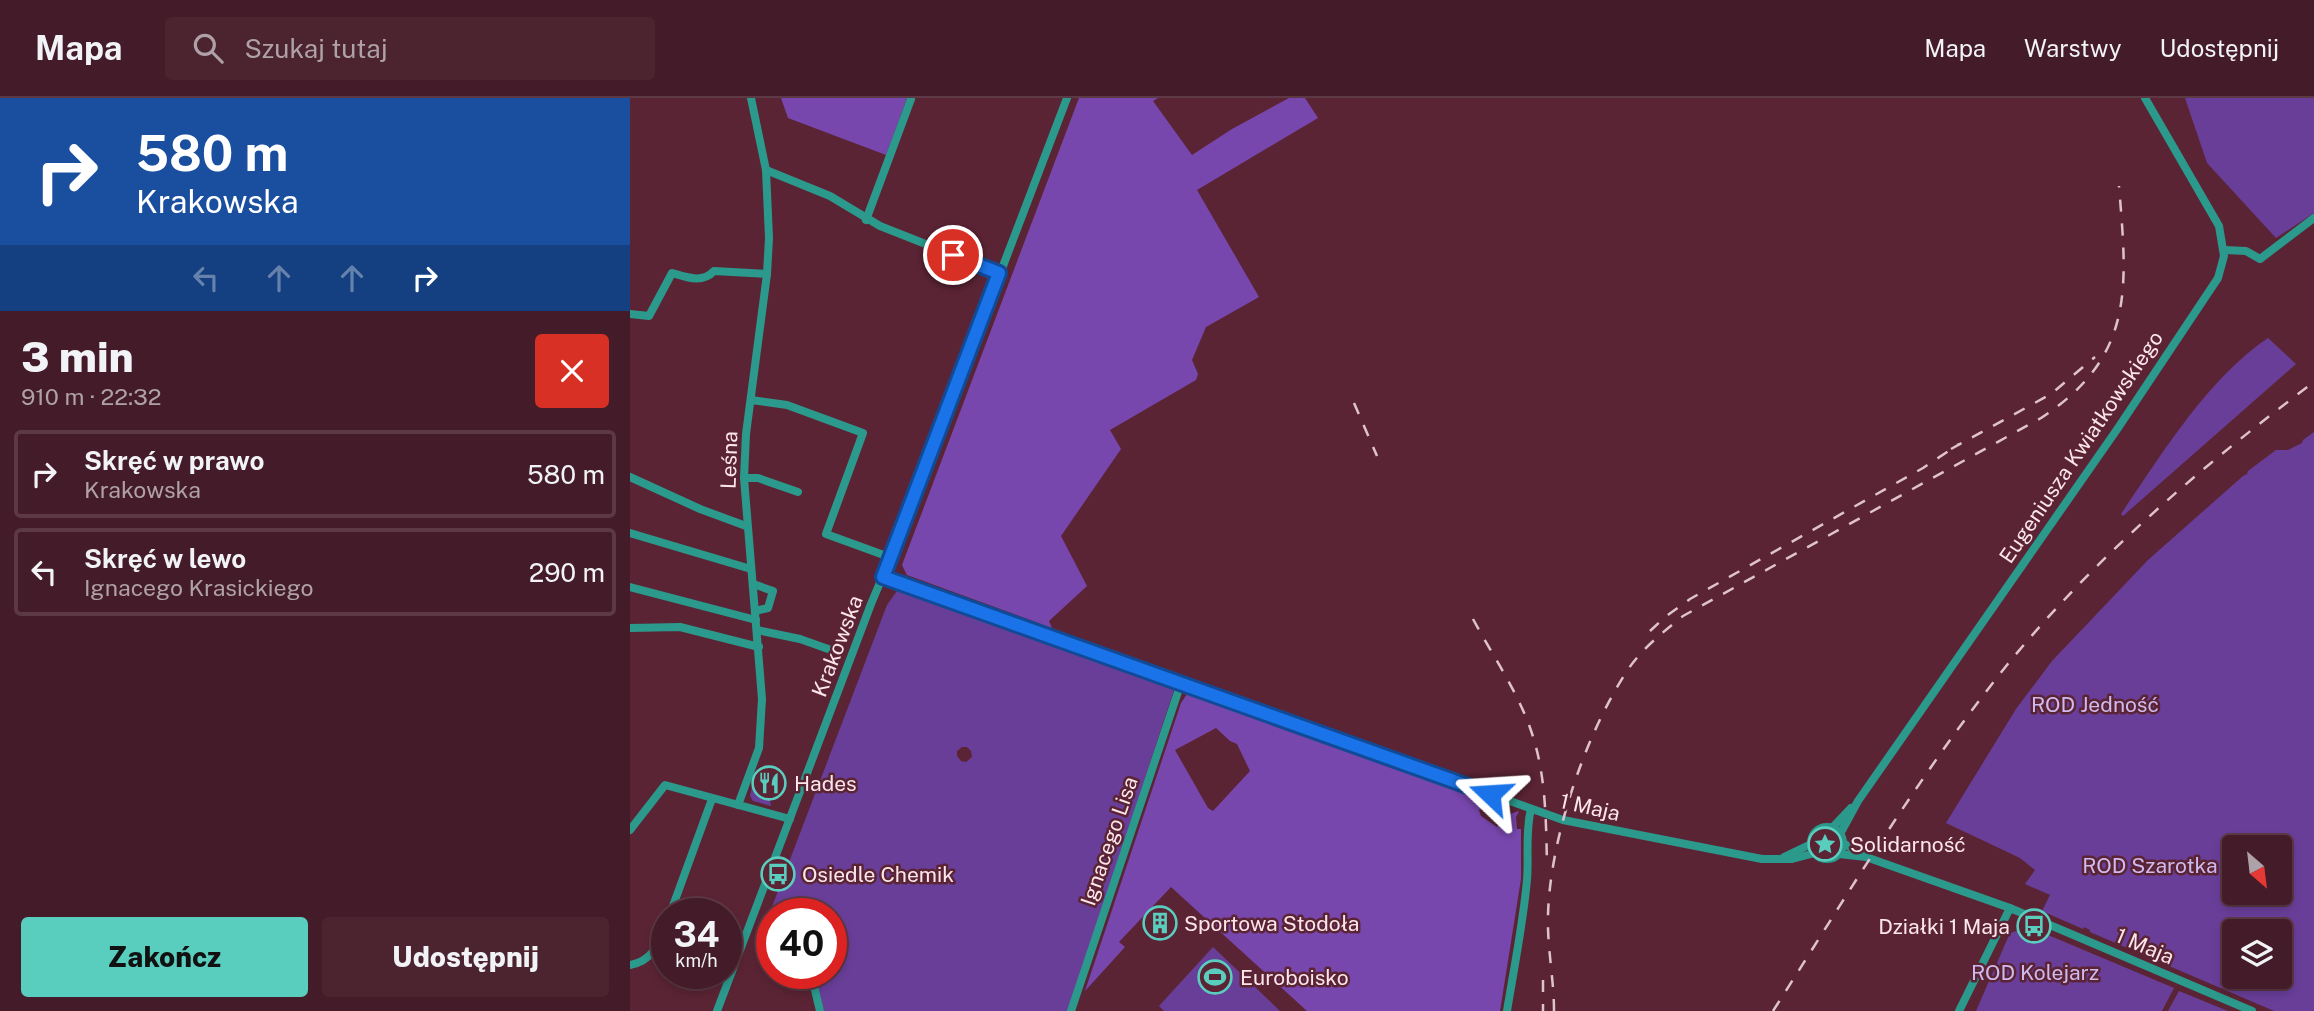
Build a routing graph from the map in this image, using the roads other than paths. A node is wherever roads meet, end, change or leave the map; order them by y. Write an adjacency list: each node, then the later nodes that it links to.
1 (751, 98): 5 (street, Leśna)
2 (1067, 98): 9 (street, Krakowska)
3 (2146, 98): 8 (street)
4 (911, 99): 7 (street)
5 (766, 170): 7 (street); 10 (street, Leśna)
6 (2314, 218): 8 (street)
7 (866, 220): 9 (street)
8 (2224, 250): 29 (street, Eugeniusza Kwiatkowskiego)
9 (999, 273): 18 (street, Krakowska)
10 (767, 274): 11 (street); 12 (street, Leśna)
11 (630, 314)
12 (751, 400): 14 (street, Leśna); 18 (street)
13 (630, 477): 16 (street)
14 (744, 478): 15 (street); 16 (street, Leśna)
15 (798, 492)
16 (746, 526): 19 (street, Leśna)
17 (630, 533): 19 (street)
18 (891, 558): 20 (street, Krakowska)
19 (751, 569): 21 (street, Leśna)
20 (883, 577): 27 (street, 1 Maja); 32 (street, Krakowska)
21 (752, 584): 23 (street, Leśna); 23 (street)
22 (630, 587): 23 (street)
23 (756, 620): 25 (street, Leśna); 26 (street)
24 (630, 628): 25 (street)
25 (759, 647): 30 (street, Leśna)
26 (831, 650)
27 (1181, 683): 31 (street, 1 Maja); 48 (street, Ignacego Lisa)
28 (712, 799): 30 (street); 34 (street); 41 (street)
29 (1858, 801): 33 (street, Eugeniusza Kwiatkowskiego); 35 (street, Eugeniusza Kwiatkowskiego)
30 (738, 805): 32 (street)
31 (1531, 810): 40 (street, 1 Maja); 49 (street)
32 (790, 819): 46 (street, Krakowska)
33 (1832, 828): 35 (street); 36 (street)
34 (630, 830)
35 (1842, 839): 38 (street); 39 (street, 1 Maja)
36 (1811, 844): 37 (street); 40 (street, 1 Maja)
37 (1815, 853): 38 (street); 40 (street, 1 Maja)
38 (1839, 854): 39 (street, 1 Maja)
39 (1866, 857): 42 (street, 1 Maja)
40 (1781, 858)
41 (676, 898)
42 (2010, 908): 50 (street); 51 (street, 1 Maja)
43 (651, 955): 44 (street)
44 (630, 965)
45 (815, 989): 47 (street)
46 (717, 1011)
47 (820, 1011)
48 (1071, 1011)
49 (1507, 1011)
50 (1959, 1011)
51 (2252, 1011)

